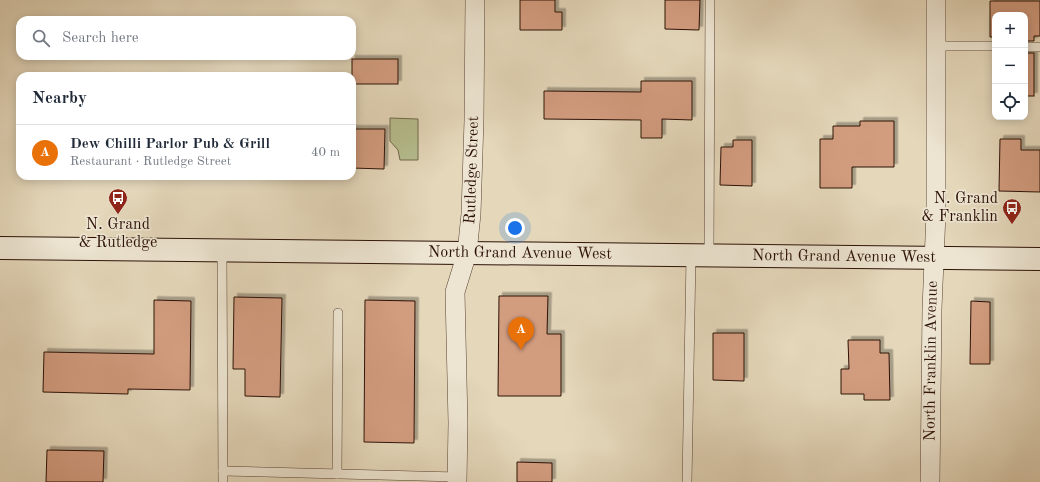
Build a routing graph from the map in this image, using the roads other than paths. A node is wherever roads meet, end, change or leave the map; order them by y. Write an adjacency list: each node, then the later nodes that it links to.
1 (475, 0): 10 (street, Rutledge Street)
2 (710, 0): 11 (lane)
3 (936, 0): 4 (street, North Franklin Avenue)
4 (936, 46): 5 (lane); 12 (street, North Franklin Avenue)
5 (992, 46)
6 (1028, 47): 7 (lane)
7 (1040, 47)
8 (0, 248): 9 (main road, North Grand Avenue West)
9 (222, 250): 10 (main road, North Grand Avenue West); 15 (lane)
10 (467, 253): 11 (main road, North Grand Avenue West); 17 (street, Rutledge Street)
11 (700, 256): 12 (main road, North Grand Avenue West); 19 (lane)
12 (934, 258): 13 (main road, North Grand Avenue West); 20 (street, North Franklin Avenue)
13 (1040, 259)
14 (338, 313): 16 (lane)
15 (223, 471): 16 (lane); 18 (lane)
16 (337, 474): 17 (lane)
17 (457, 479)
18 (223, 482)
19 (687, 482)
20 (930, 482)

